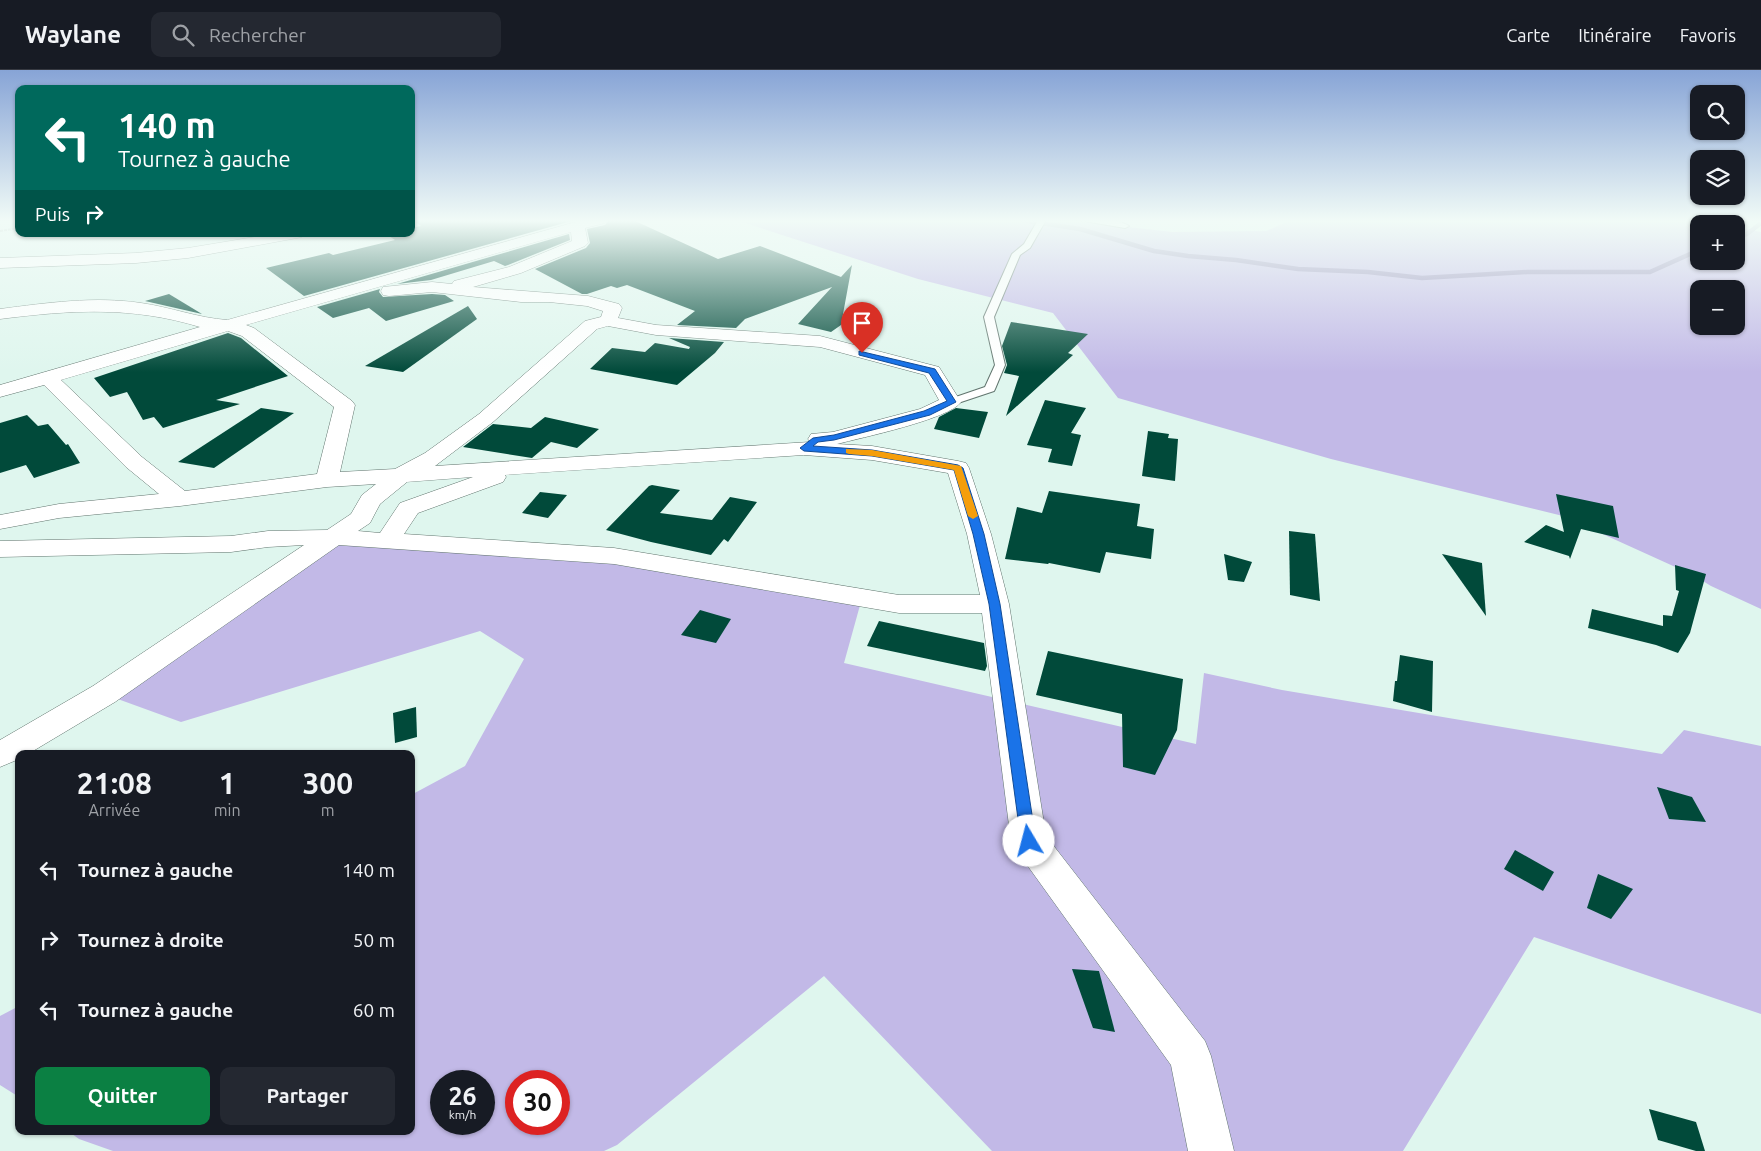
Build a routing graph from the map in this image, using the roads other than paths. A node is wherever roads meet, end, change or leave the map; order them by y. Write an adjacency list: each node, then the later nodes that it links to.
1 (421, 270): 5 (street)
2 (513, 270): 4 (street)
3 (1009, 270): 11 (lane)
4 (446, 289): 5 (street); 7 (street)
5 (328, 296): 8 (street)
6 (0, 314): 8 (street)
7 (608, 321): 11 (street); 14 (street)
8 (229, 324): 9 (street); 15 (street)
9 (46, 377): 10 (street); 16 (street)
10 (0, 391)
11 (951, 402): 12 (street)
12 (804, 448): 13 (street); 21 (street)
13 (525, 466): 14 (street); 19 (street)
14 (402, 474): 15 (street); 18 (street)
15 (327, 480): 16 (street)
16 (180, 498): 17 (street)
17 (0, 522)
18 (334, 537): 19 (street); 20 (street); 22 (street)
19 (387, 541): 21 (street)
20 (0, 549)
21 (995, 604): 23 (street)
22 (0, 755)
23 (1211, 1151)

